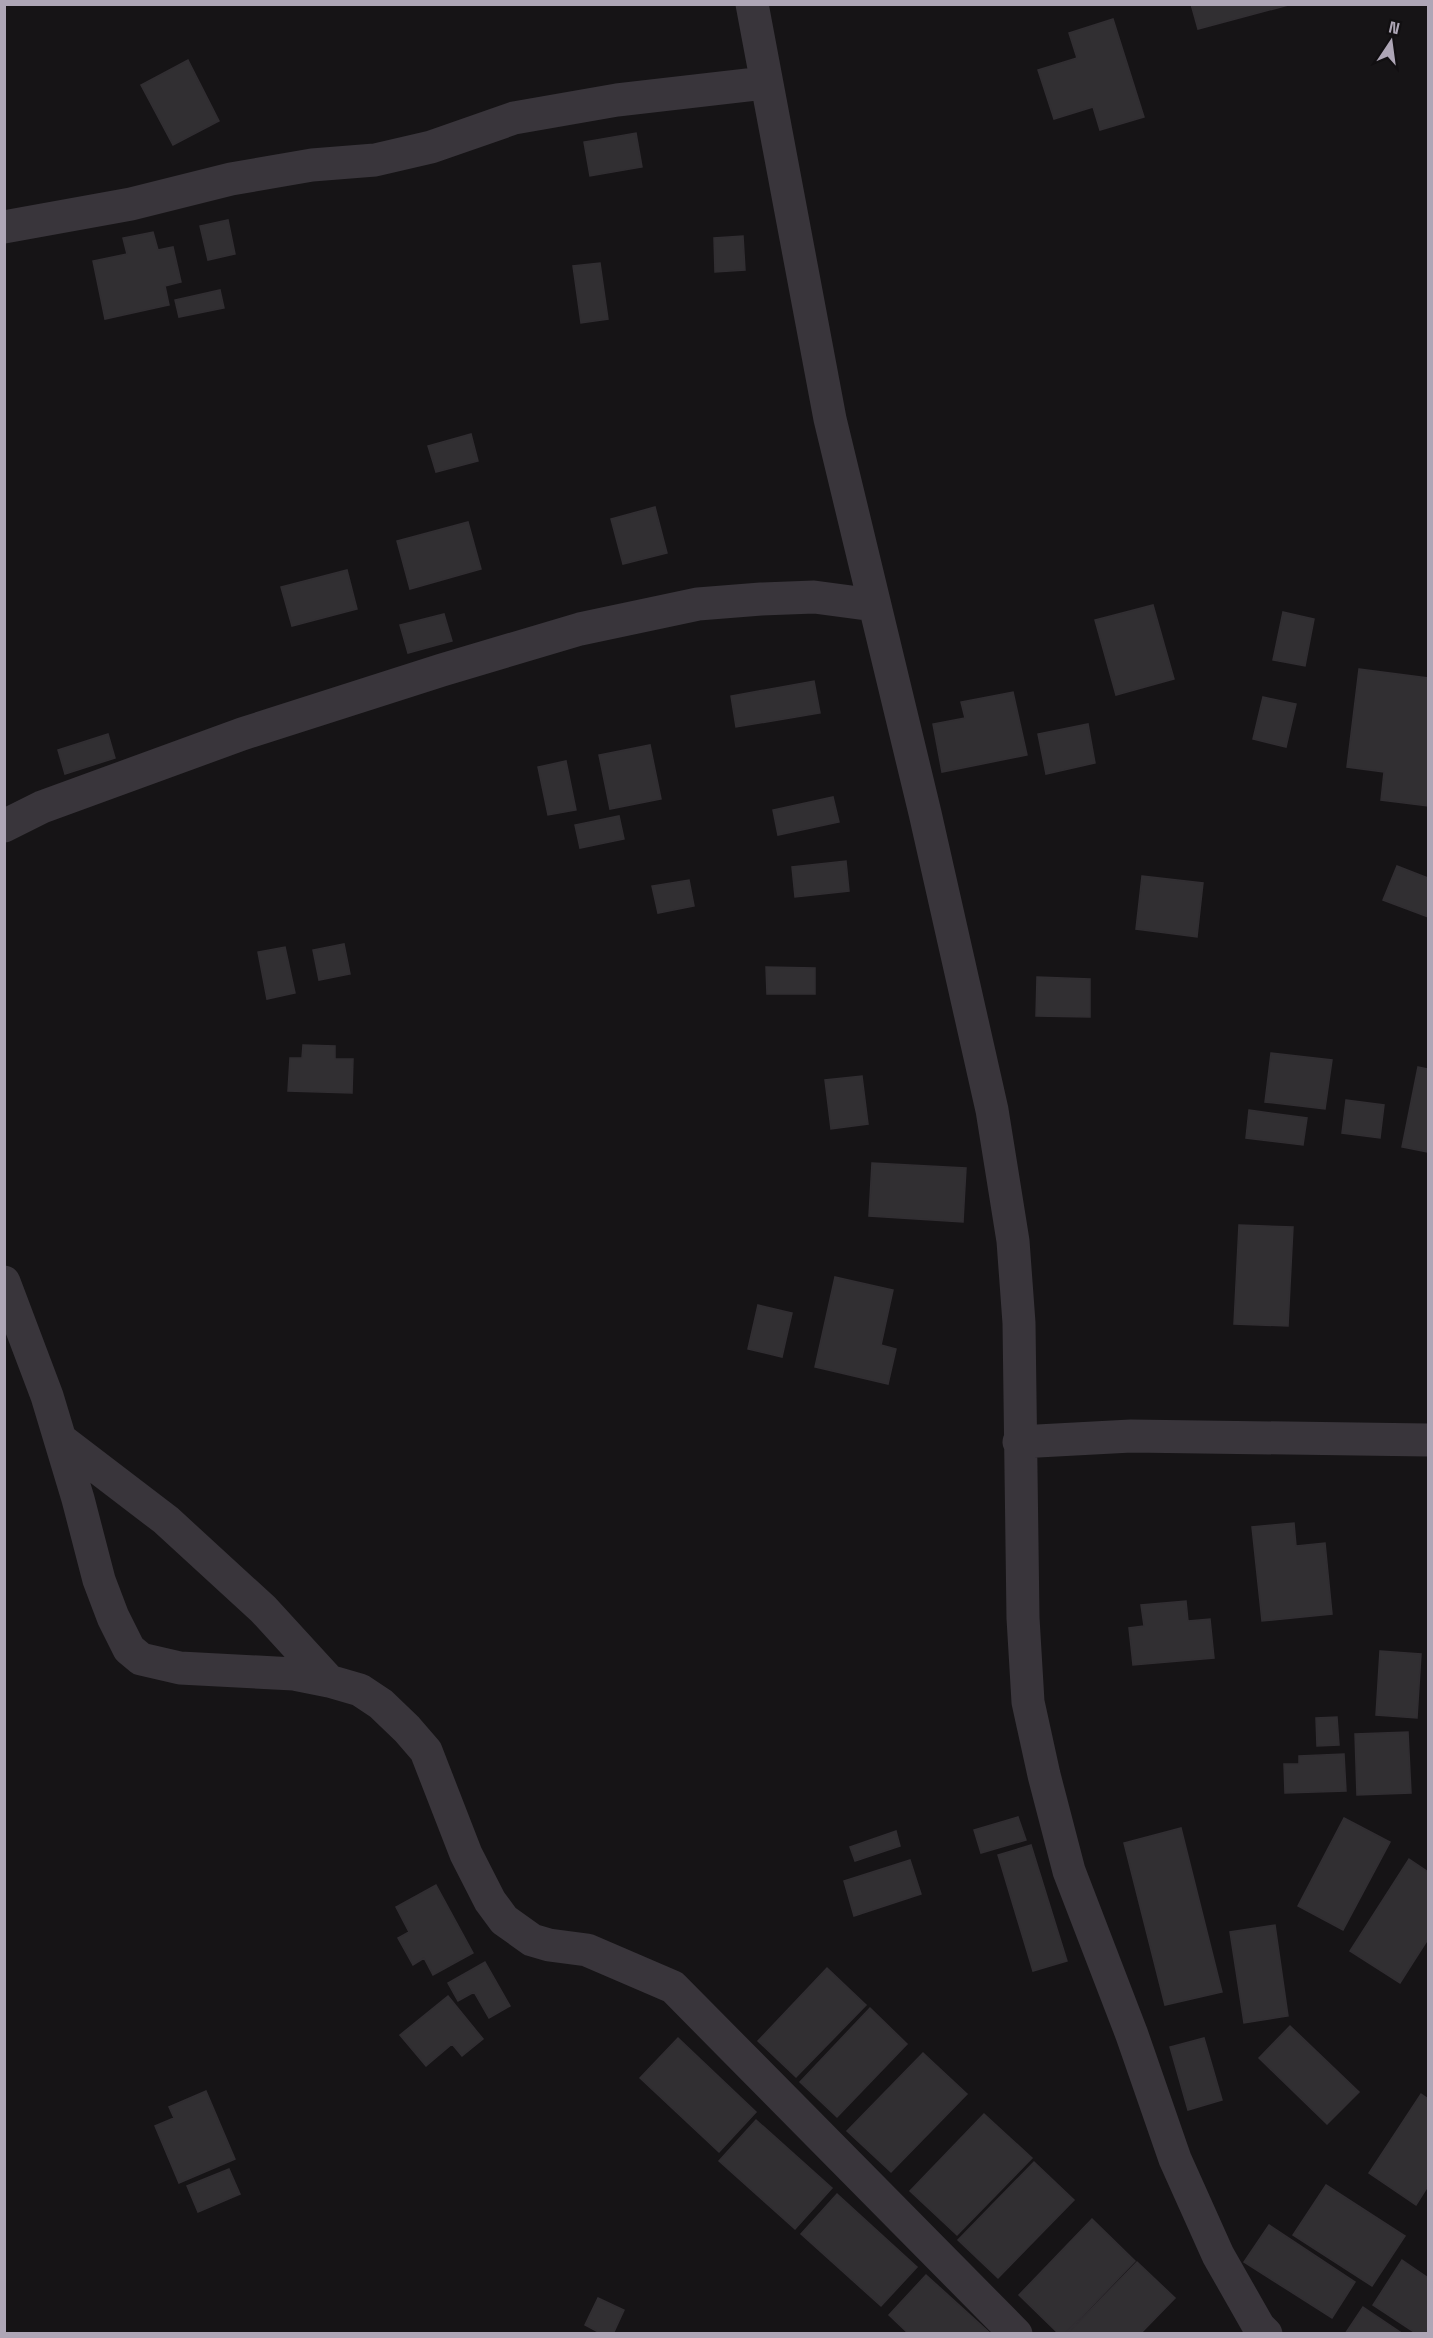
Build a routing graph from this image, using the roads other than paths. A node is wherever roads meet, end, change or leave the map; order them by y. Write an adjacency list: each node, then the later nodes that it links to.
1 (752, 4): 2 (street)
2 (765, 82): 3 (street); 4 (street)
3 (4, 227)
4 (874, 605): 5 (street); 9 (street)
5 (4, 826)
6 (4, 1282): 7 (street)
7 (60, 1439): 10 (street); 10 (street)
8 (1428, 1440): 9 (street)
9 (1019, 1442): 12 (street)
10 (329, 1681): 11 (street)
11 (1016, 2334)
12 (1266, 2334)

